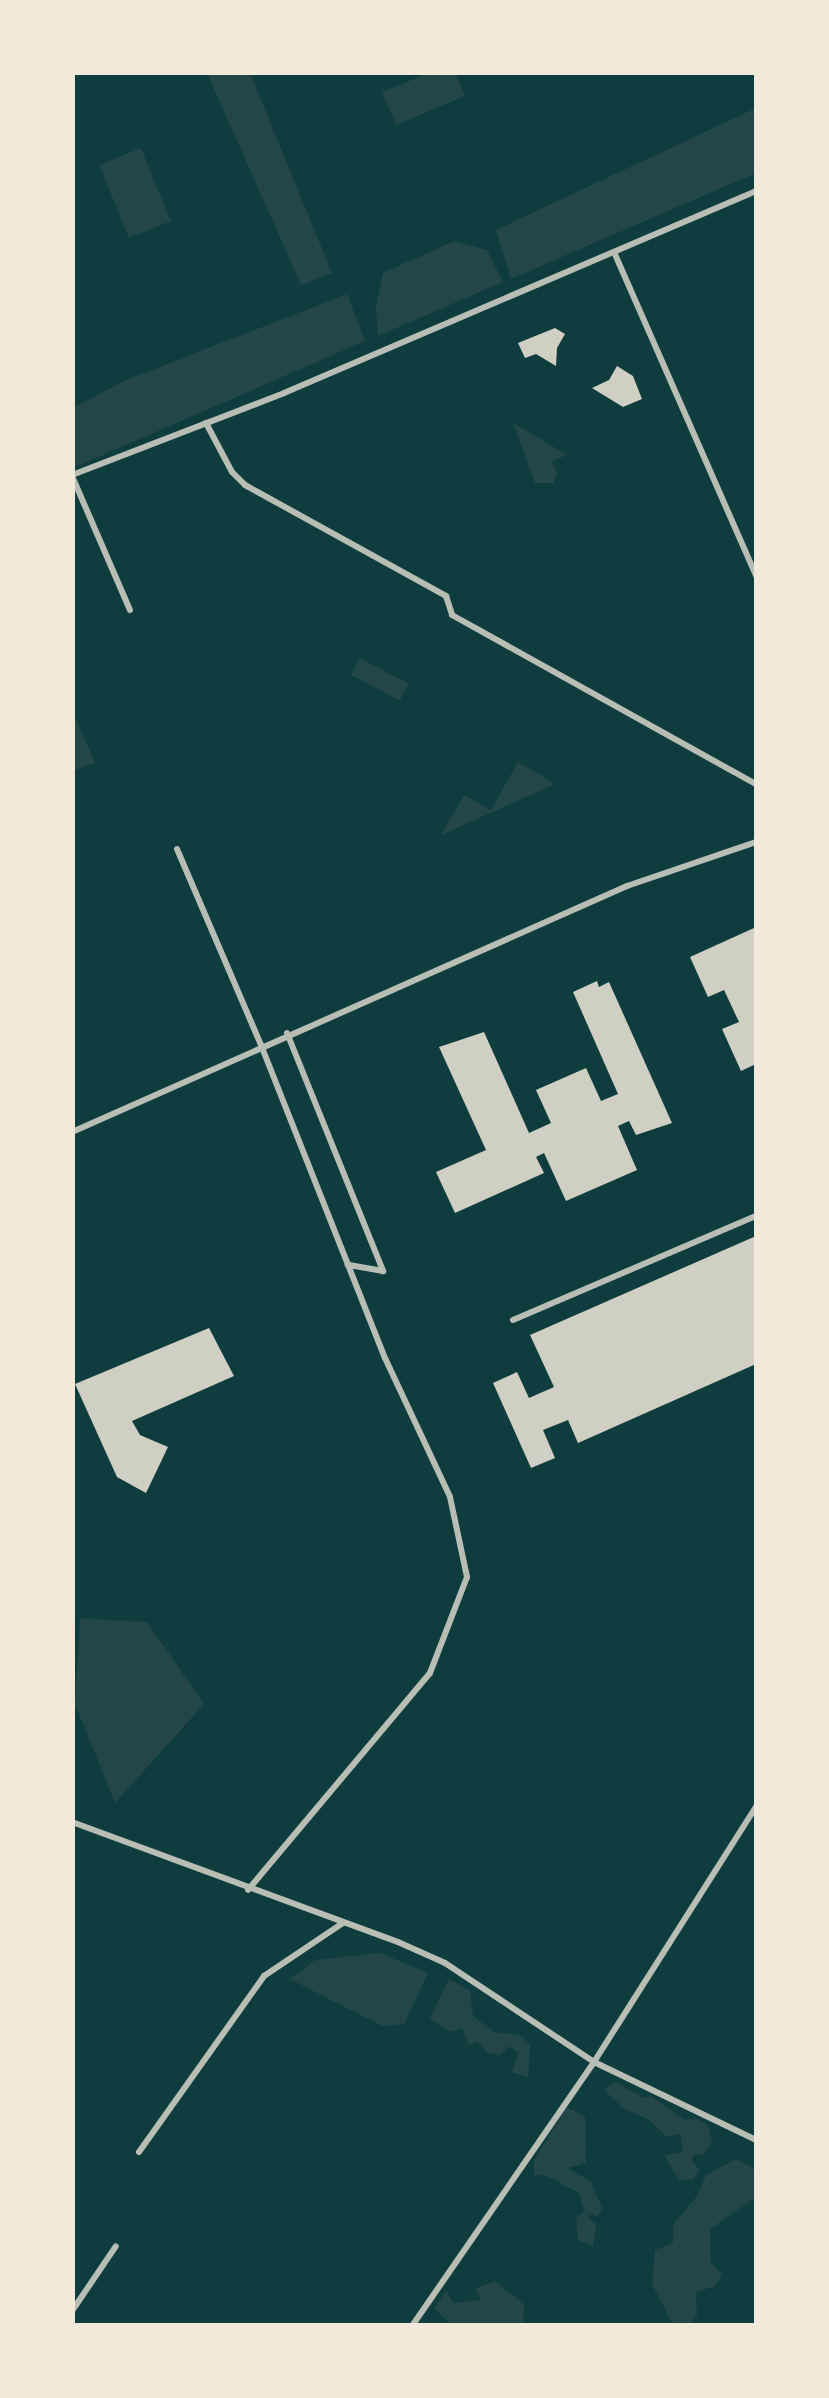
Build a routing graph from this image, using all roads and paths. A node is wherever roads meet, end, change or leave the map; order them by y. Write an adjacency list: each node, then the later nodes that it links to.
1 (756, 192): 2 (street)
2 (614, 252): 3 (street); 5 (street)
3 (206, 423): 4 (street); 7 (street)
4 (72, 476): 6 (street)
5 (756, 576)
6 (130, 610)
7 (756, 784)
8 (756, 842): 10 (street)
9 (176, 850): 11 (street)
10 (287, 1033): 11 (street); 14 (street)
11 (262, 1045): 12 (street); 14 (street)
12 (72, 1132)
13 (756, 1216): 15 (street)
14 (348, 1265): 18 (street)
15 (513, 1320)
16 (756, 1807): 20 (street)
17 (72, 1822): 18 (street)
18 (248, 1890): 19 (street)
19 (344, 1922): 20 (street); 22 (street)
20 (594, 2062): 21 (street); 25 (street)
21 (756, 2140)
22 (139, 2152)
23 (116, 2246): 24 (street)
24 (72, 2311)
25 (412, 2326)

